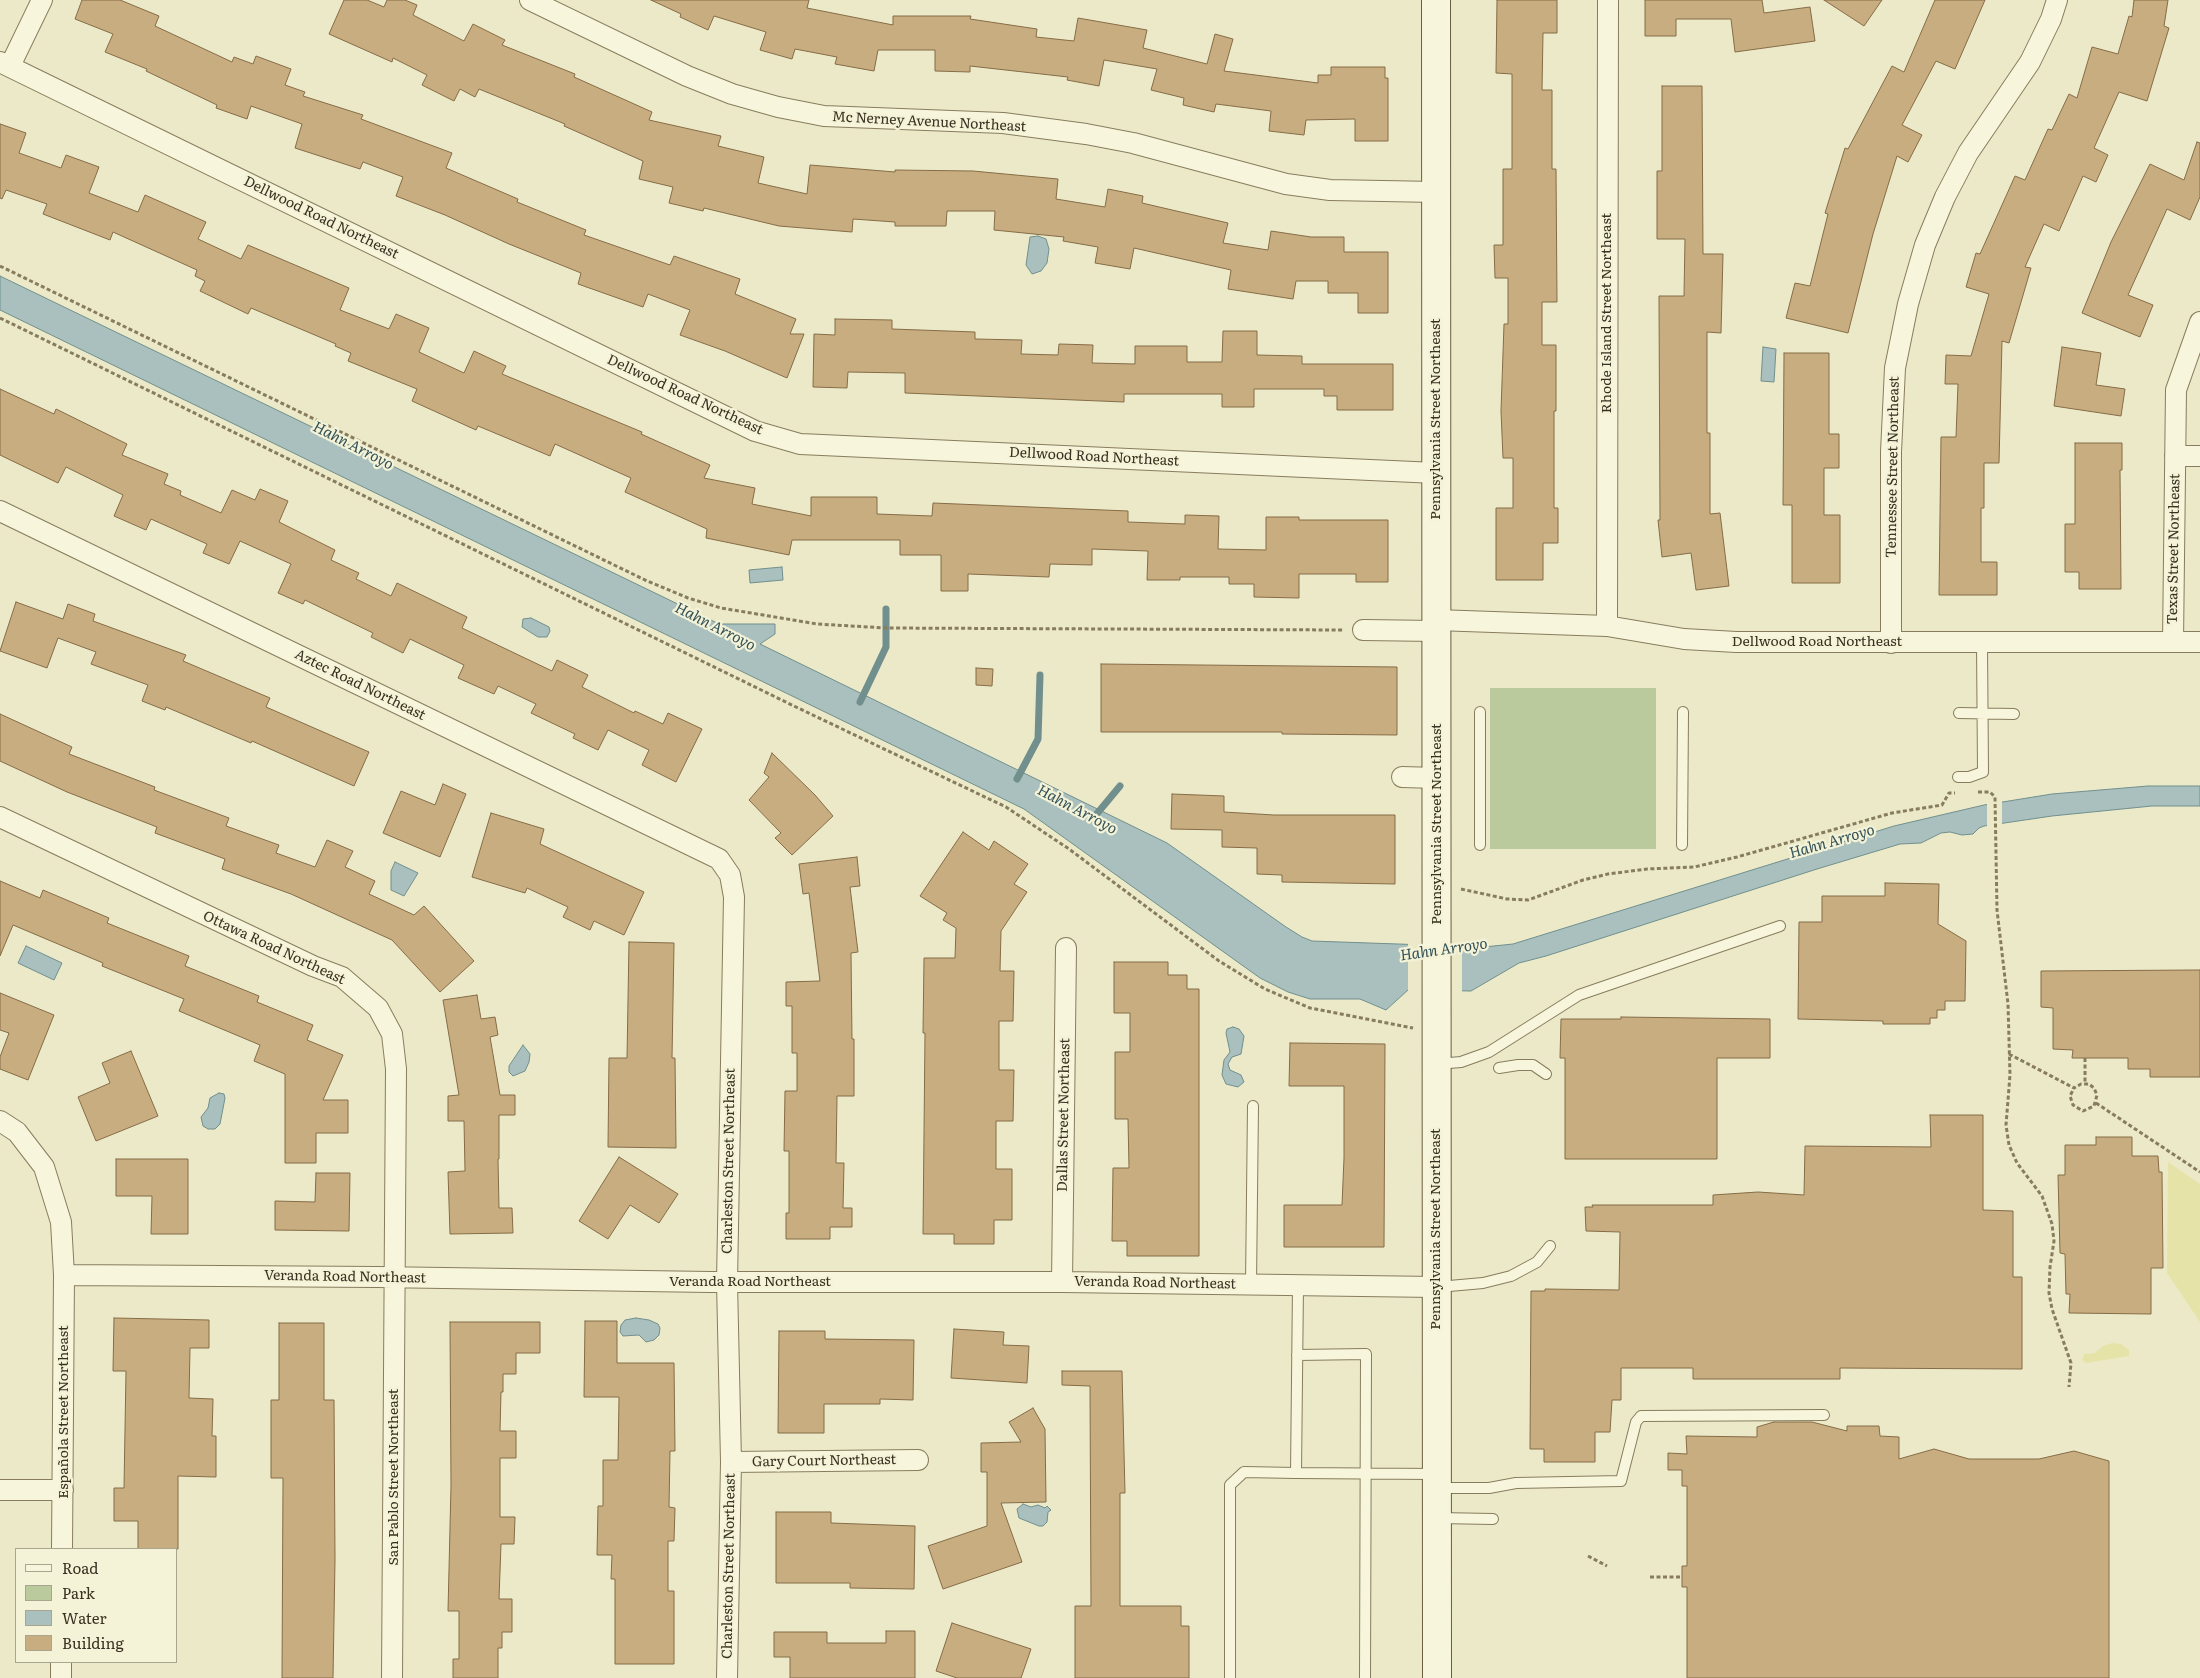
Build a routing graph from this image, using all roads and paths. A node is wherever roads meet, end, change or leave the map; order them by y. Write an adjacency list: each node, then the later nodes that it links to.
1 (42, 0): 6 (street)
2 (530, 0): 7 (street, Mc Nerney Avenue Northeast)
3 (1436, 0): 7 (street, Pennsylvania Street Northeast)
4 (1608, 0): 16 (street, Rhode Island Street Northeast)
5 (2056, 0): 20 (street, Tennessee Street Northeast)
6 (5, 64): 13 (street, Dellwood Road Northeast)
7 (1436, 192): 13 (street, Pennsylvania Street Northeast)
8 (0, 266): 17 (path)
9 (0, 318): 39 (path)
10 (2200, 322): 11 (street, Texas Street Northeast)
11 (2175, 456): 12 (street, Texas Street Northeast); 18 (street, Texas Street Northeast)
12 (2200, 456)
13 (1436, 473): 15 (street, Pennsylvania Street Northeast)
14 (0, 511): 35 (street, Aztec Road Northeast)
15 (1436, 626): 16 (street, Dellwood Road Northeast); 17 (street); 28 (street, Pennsylvania Street Northeast)
16 (1607, 626): 20 (street, Dellwood Road Northeast)
17 (1363, 630)
18 (2173, 642): 19 (street, Dellwood Road Northeast); 21 (street, Dellwood Road Northeast)
19 (2200, 642)
20 (1891, 643): 21 (street, Dellwood Road Northeast)
21 (1982, 643): 25 (lane)
22 (1480, 712): 33 (lane)
23 (1683, 712): 34 (lane)
24 (1959, 713): 25 (lane)
25 (1983, 714): 26 (lane); 29 (lane)
26 (2014, 714)
27 (1402, 778): 28 (street)
28 (1437, 778): 36 (street, Pennsylvania Street Northeast)
29 (1958, 778)
30 (1977, 792): 40 (path)
31 (1958, 793): 36 (path)
32 (0, 817): 53 (street, Ottawa Road Northeast)
33 (1480, 845)
34 (1682, 845)
35 (719, 859): 54 (street, Charleston Street Northeast)
36 (1436, 882): 39 (street, Pennsylvania Street Northeast)
37 (1780, 926): 42 (lane)
38 (1066, 948): 55 (street, Dallas Street Northeast)
39 (1436, 1034): 42 (street, Pennsylvania Street Northeast)
40 (2008, 1053): 46 (path); 60 (path)
41 (2085, 1058): 45 (path)
42 (1436, 1064): 58 (street, Pennsylvania Street Northeast)
43 (1499, 1068): 44 (lane)
44 (1546, 1074)
45 (2085, 1083): 46 (path); 47 (path)
46 (2074, 1088): 47 (path)
47 (2096, 1103): 50 (path)
48 (1253, 1106): 56 (lane)
49 (0, 1121): 52 (street, Española Street Northeast)
50 (2200, 1172)
51 (1550, 1246): 58 (lane)
52 (64, 1275): 53 (street, Veranda Road Northeast); 68 (street, Española Street Northeast)
53 (395, 1277): 54 (street, Veranda Road Northeast); 78 (street, San Pablo Street Northeast)
54 (727, 1282): 55 (street, Veranda Road Northeast); 63 (street, Charleston Street Northeast)
55 (1062, 1282): 56 (street, Veranda Road Northeast)
56 (1251, 1284): 57 (street, Veranda Road Northeast)
57 (1298, 1285): 58 (street, Veranda Road Northeast); 59 (lane)
58 (1436, 1287): 66 (street, Pennsylvania Street Northeast)
59 (1297, 1355): 64 (lane); 65 (lane)
60 (2069, 1387)
61 (1824, 1415): 66 (lane)
62 (918, 1460): 63 (street, Gary Court Northeast)
63 (731, 1462): 79 (street, Charleston Street Northeast)
64 (1296, 1473): 65 (lane); 80 (lane)
65 (1366, 1473): 66 (lane); 81 (lane)
66 (1436, 1481): 69 (street, Pennsylvania Street Northeast)
67 (0, 1490): 68 (street)
68 (63, 1490): 71 (street, Española Street Northeast)
69 (1437, 1518): 70 (lane); 82 (street, Pennsylvania Street Northeast)
70 (1493, 1519)
71 (62, 1548)
72 (1588, 1556): 73 (path)
73 (1607, 1566)
74 (1650, 1577): 75 (path)
75 (1682, 1577)
76 (61, 1663): 77 (street)
77 (61, 1678)
78 (392, 1678)
79 (728, 1678)
80 (1230, 1678)
81 (1365, 1678)
82 (1437, 1678)

